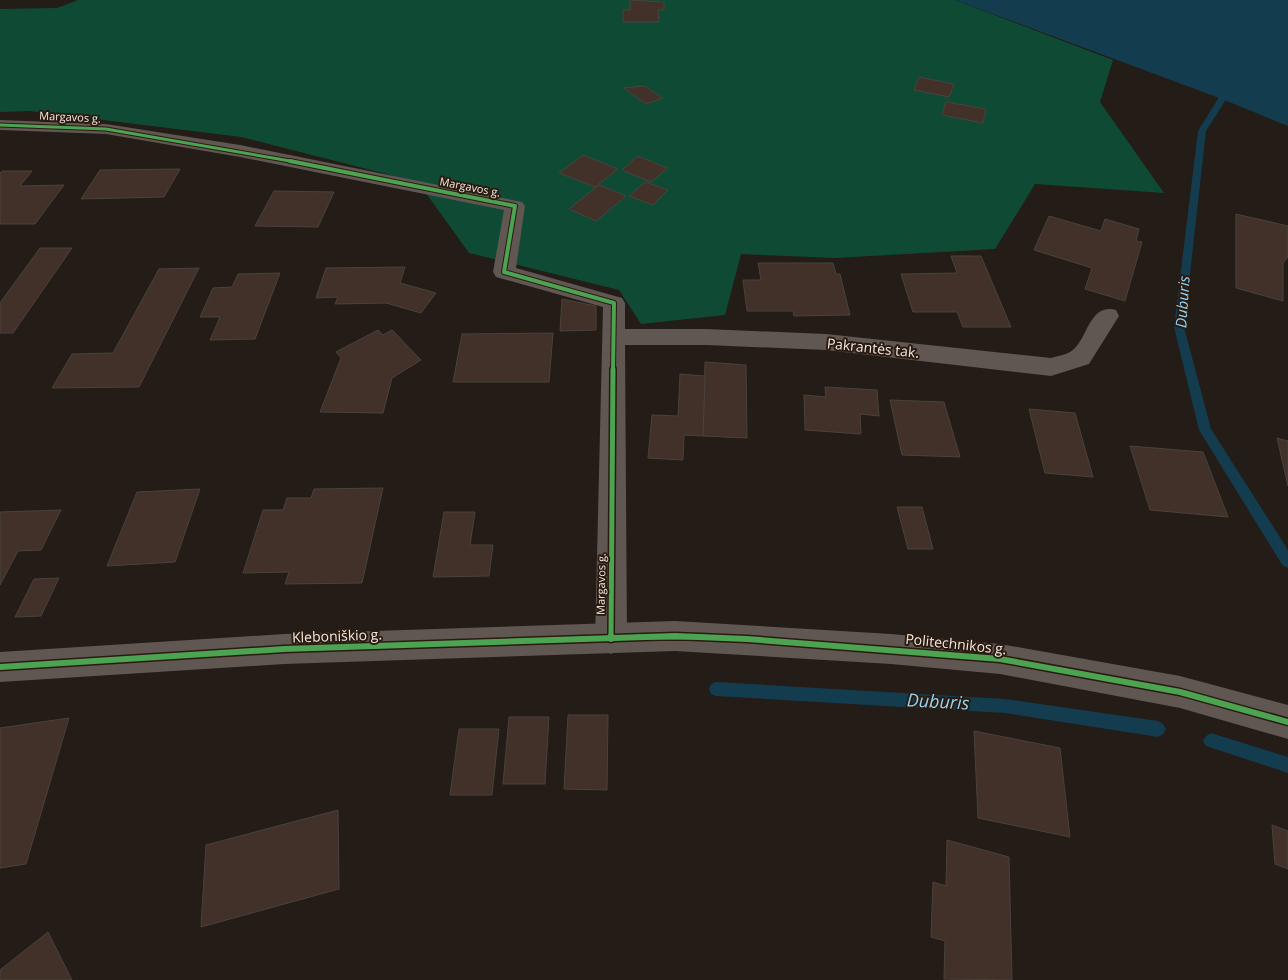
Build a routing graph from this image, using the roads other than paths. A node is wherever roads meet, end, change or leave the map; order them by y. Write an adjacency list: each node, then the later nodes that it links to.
1 (0, 125): 3 (street, Margavos g.)
2 (1108, 316): 3 (street, Pakrantės tak.)
3 (614, 337): 5 (street, Margavos g.)
4 (675, 636): 5 (street, Kleboniškio g.); 7 (street, Politechnikos g.)
5 (610, 639): 6 (street, Kleboniškio g.)
6 (0, 667)
7 (1288, 722)

